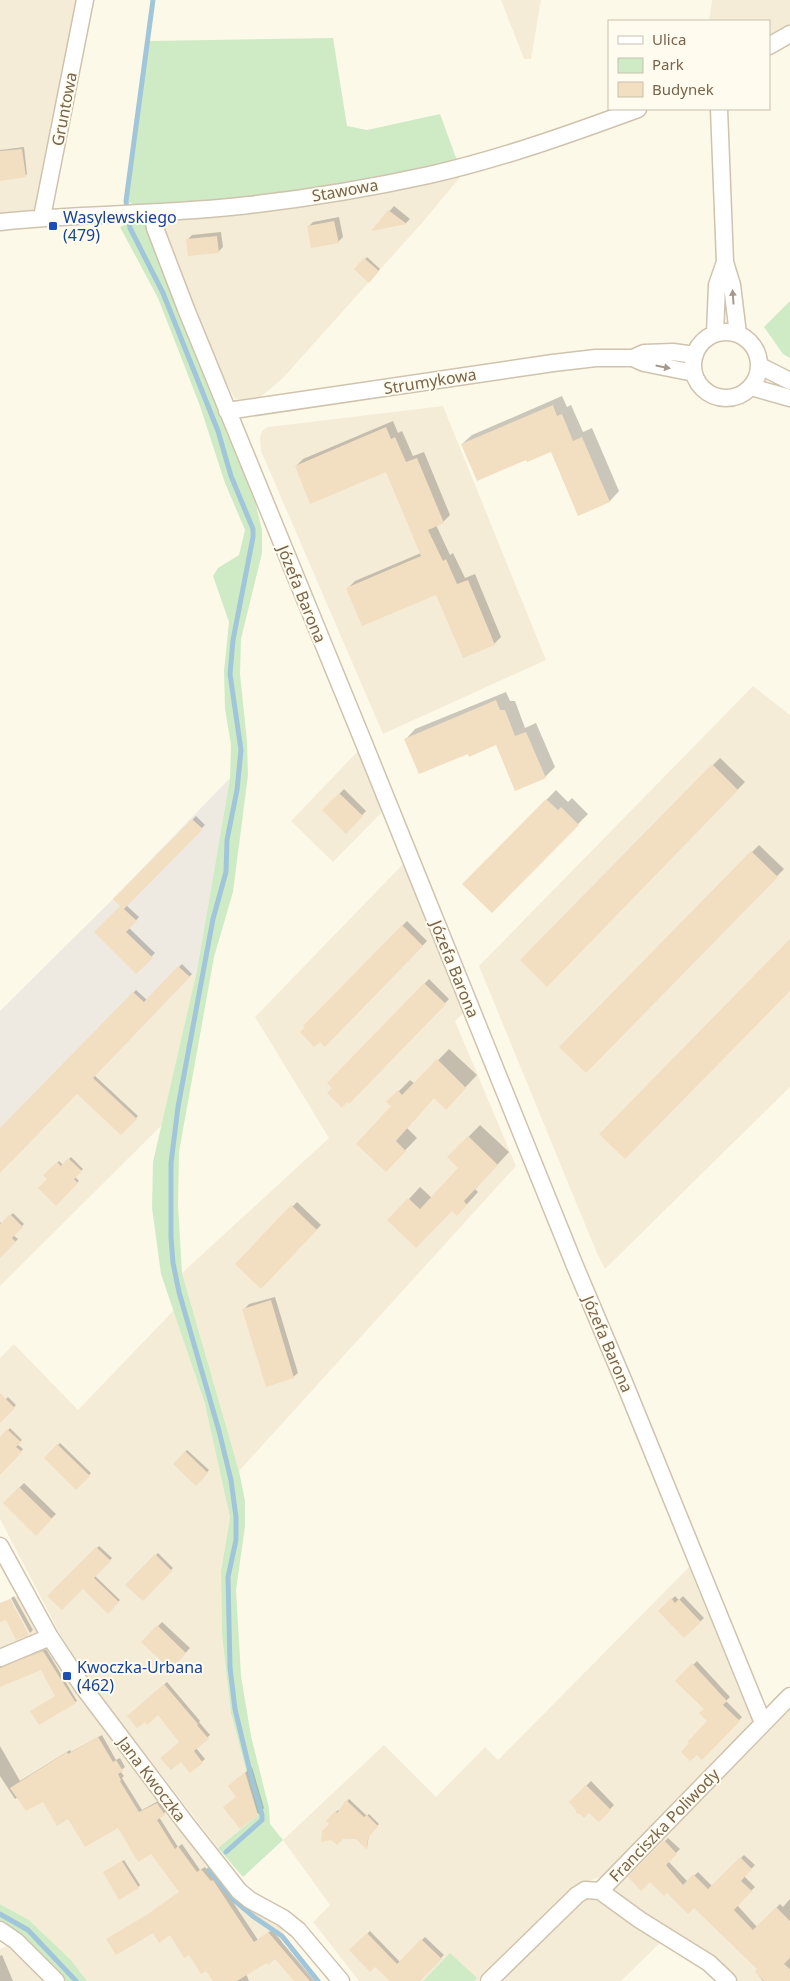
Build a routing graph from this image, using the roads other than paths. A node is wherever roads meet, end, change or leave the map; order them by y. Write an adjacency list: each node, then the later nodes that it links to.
1 (85, 0): 7 (street, Gruntowa)
2 (790, 34): 3 (street)
3 (770, 45)
4 (635, 110): 6 (street, Stawowa)
5 (719, 110): 9 (street)
6 (152, 213): 7 (street, Stawowa); 19 (street, Józefa Barona)
7 (42, 217): 8 (street, Stawowa)
8 (0, 222)
9 (724, 262): 10 (street); 11 (street, one-way to 9)
10 (715, 334): 11 (street); 12 (street)
11 (738, 334): 14 (street)
12 (695, 355): 13 (street, Strumykowa); 15 (street)
13 (633, 358): 15 (street, Strumykowa, one-way to 15); 19 (street, Strumykowa)
14 (760, 366): 16 (street); 17 (street)
15 (694, 373): 17 (street)
16 (790, 381)
17 (751, 387): 18 (street)
18 (790, 398)
19 (227, 412): 24 (street, Józefa Barona)
20 (0, 1546): 21 (street, Jana Kwoczka)
21 (50, 1637): 22 (street); 28 (street, Jana Kwoczka)
22 (0, 1658)
23 (790, 1696): 24 (street, Franciszka Poliwody)
24 (763, 1723): 25 (street, Franciszka Poliwody)
25 (600, 1891): 29 (street, Franciszka Poliwody); 30 (street)
26 (0, 1930): 27 (street)
27 (56, 1981)
28 (341, 1981)
29 (489, 1981)
30 (728, 1981)

